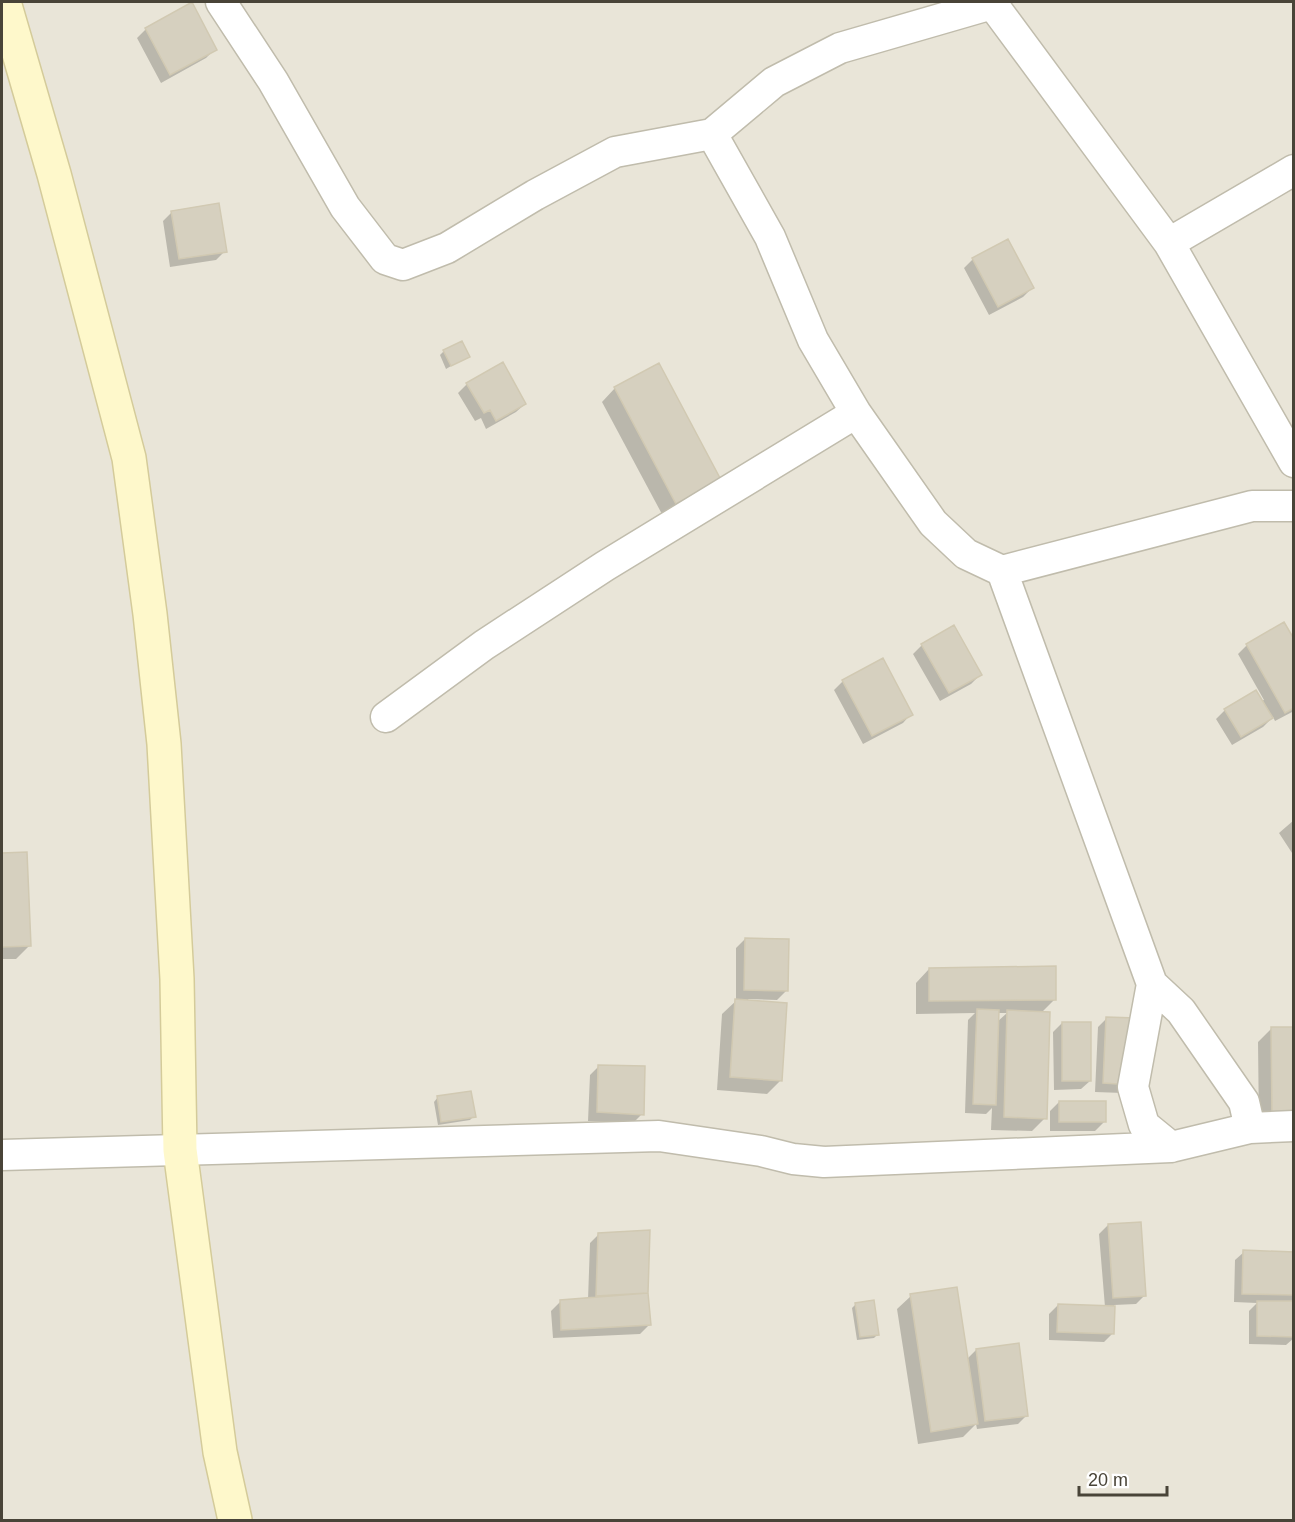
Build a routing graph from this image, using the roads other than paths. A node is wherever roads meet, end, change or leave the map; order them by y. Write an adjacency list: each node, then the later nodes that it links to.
1 (4, 2): 16 (street)
2 (221, 2): 4 (street)
3 (991, 3): 4 (street); 6 (street)
4 (712, 134): 7 (street)
5 (1293, 170): 6 (street)
6 (1169, 243): 8 (street)
7 (856, 413): 10 (street); 11 (street)
8 (1293, 462)
9 (1293, 506): 10 (street)
10 (1002, 572): 12 (street)
11 (386, 717)
12 (1152, 984): 14 (street); 15 (street)
13 (1293, 1126): 14 (street)
14 (1250, 1128): 15 (street)
15 (1171, 1147): 16 (street)
16 (180, 1150): 17 (street); 18 (street)
17 (2, 1155)
18 (235, 1521)

